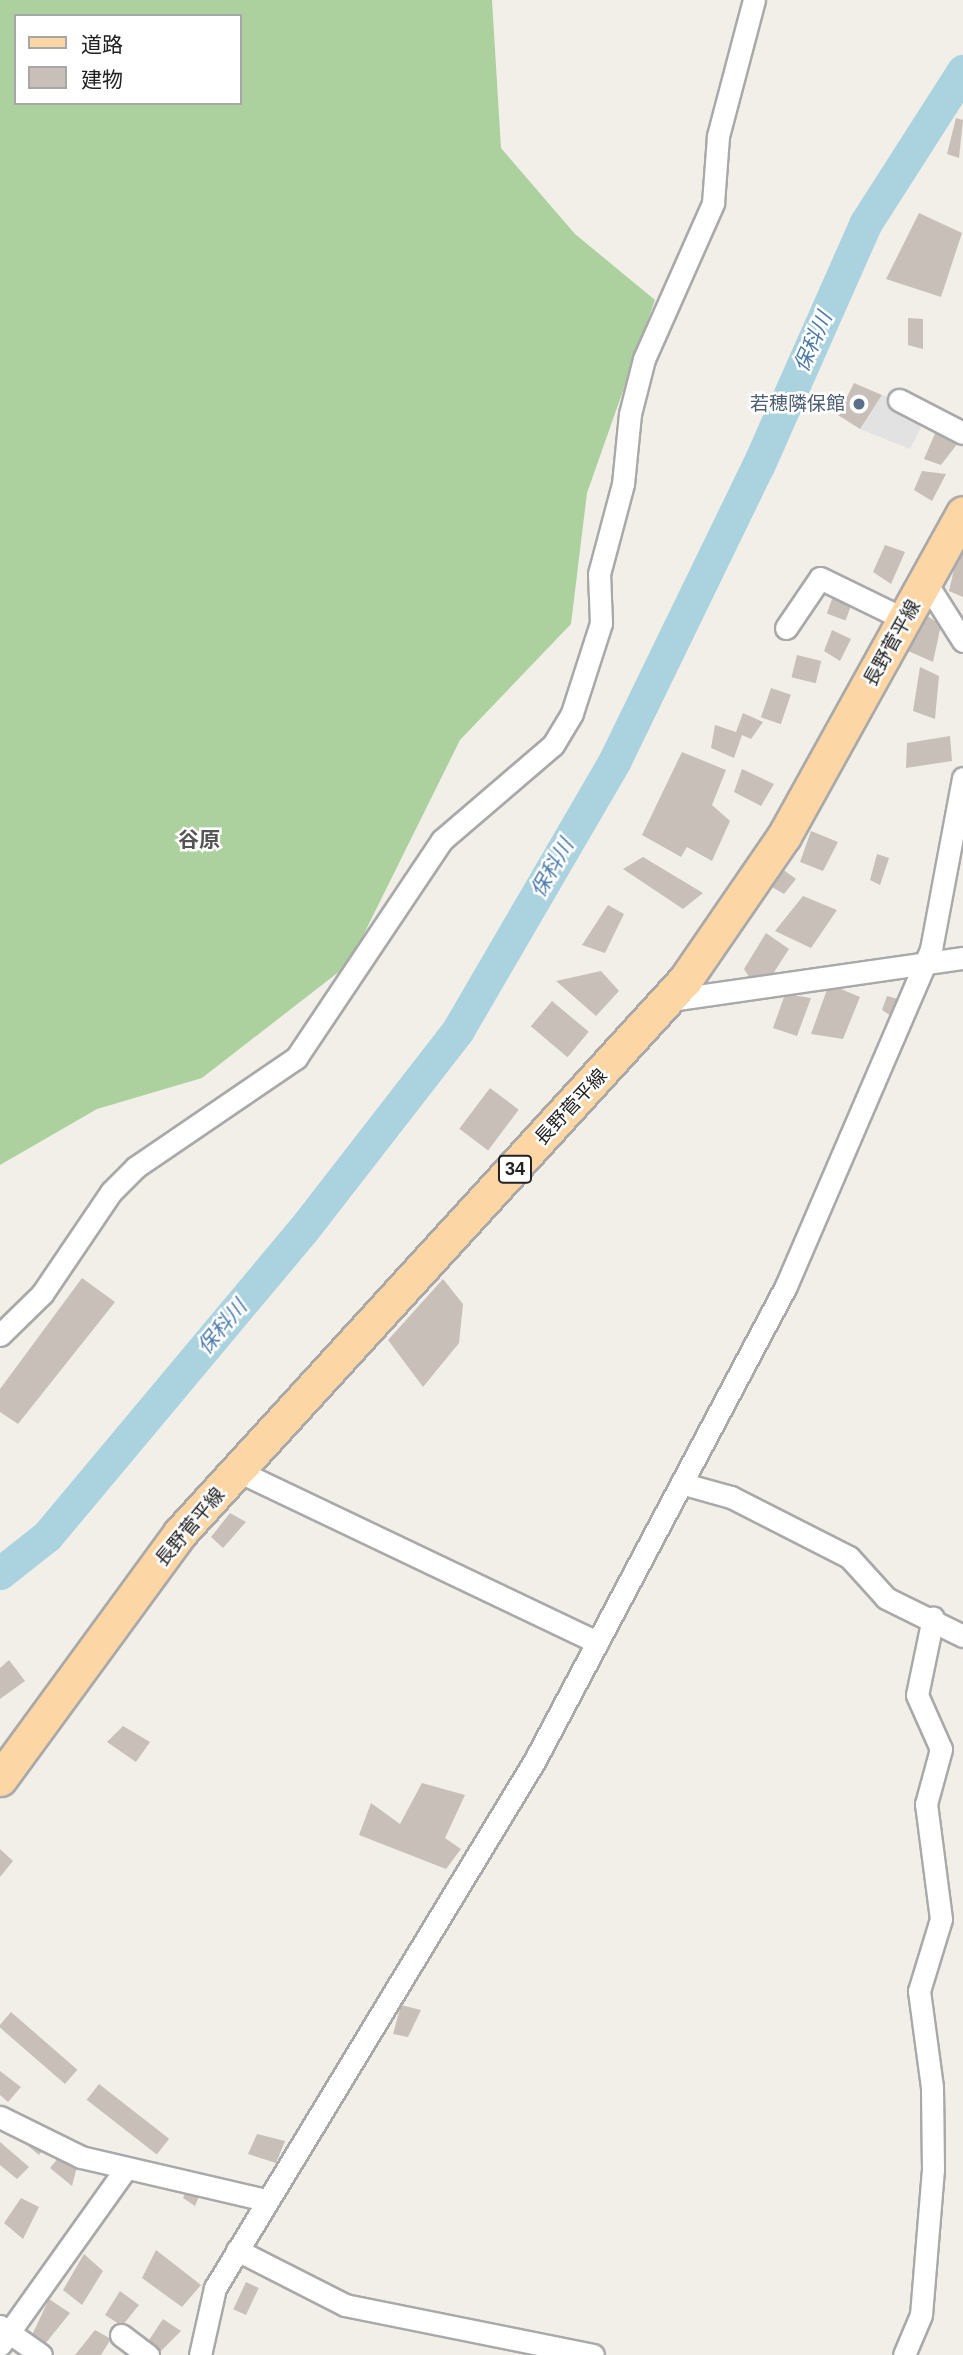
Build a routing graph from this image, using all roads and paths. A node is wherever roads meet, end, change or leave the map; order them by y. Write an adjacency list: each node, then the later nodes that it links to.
1 (754, 0): 13 (street)
2 (899, 400): 3 (street)
3 (963, 433)
4 (963, 513): 5 (main road, 長野菅平線 / 34)
5 (925, 581): 6 (main road, 長野菅平線 / 34); 8 (street)
6 (904, 619): 7 (street); 12 (main road, 長野菅平線 / 34)
7 (786, 628)
8 (963, 641)
9 (963, 778): 11 (street)
10 (963, 958): 11 (street)
11 (925, 964): 12 (street); 15 (street)
12 (670, 1000): 14 (main road, 長野菅平線 / 34)
13 (0, 1335)
14 (238, 1471): 18 (street); 19 (main road, 長野菅平線 / 34)
15 (684, 1484): 16 (street); 18 (street)
16 (933, 1618): 17 (street); 30 (street)
17 (963, 1636)
18 (594, 1641): 22 (street)
19 (0, 1779)
20 (1, 2120): 21 (street)
21 (125, 2170): 22 (street); 24 (street)
22 (266, 2200): 23 (street)
23 (237, 2250): 28 (street); 29 (street)
24 (3, 2334): 26 (street)
25 (121, 2334): 27 (street)
26 (41, 2355)
27 (148, 2355)
28 (200, 2355)
29 (593, 2355)
30 (904, 2355)

